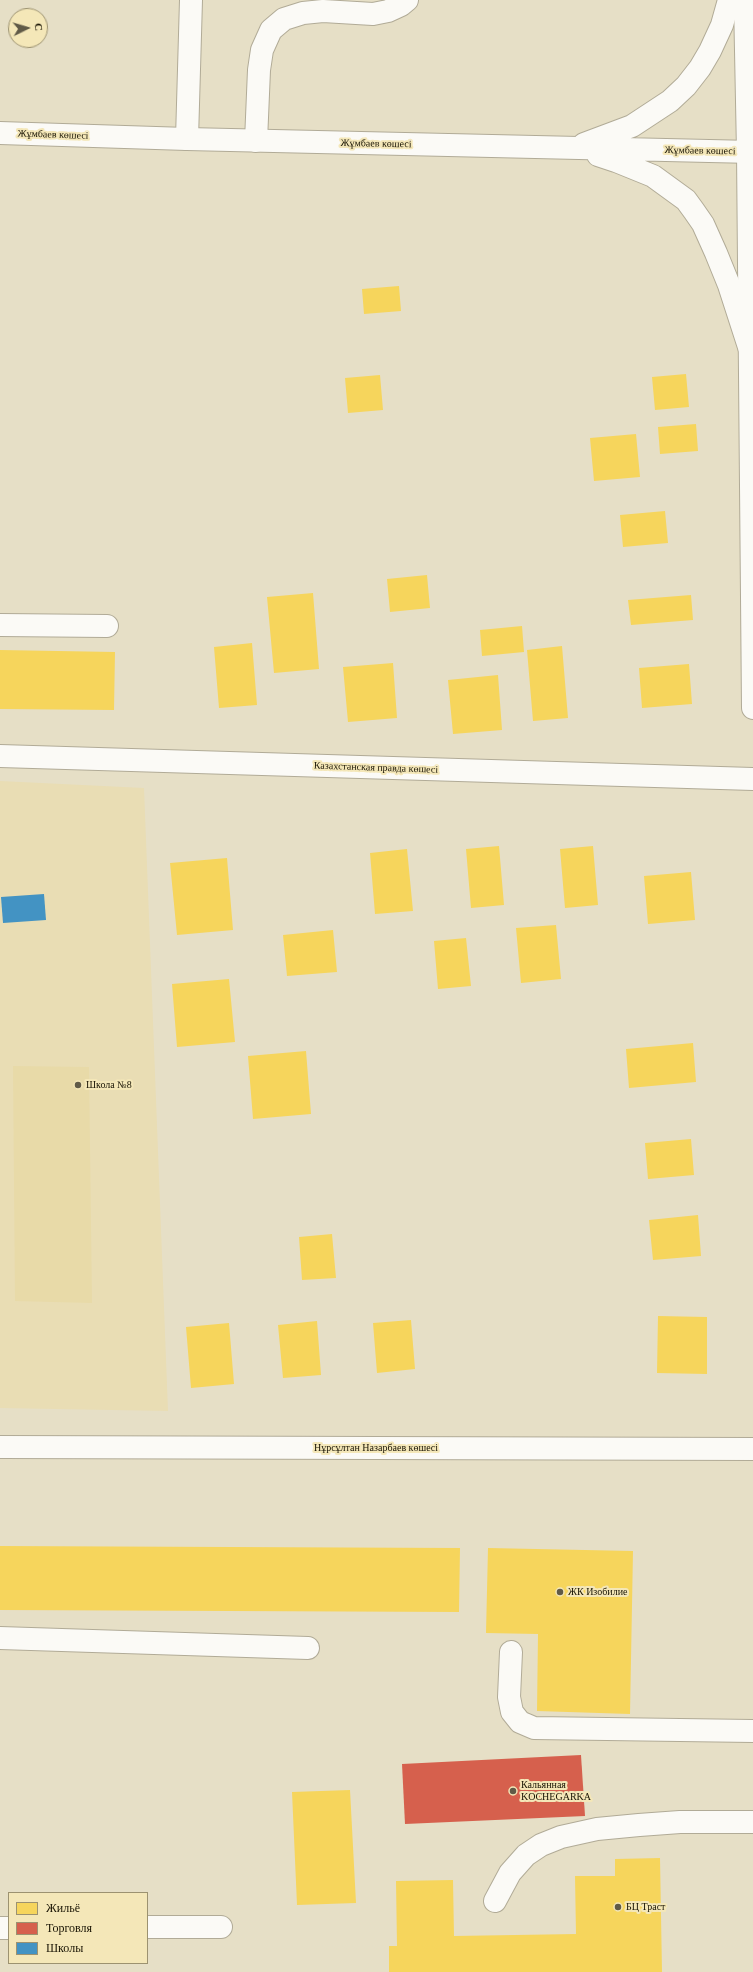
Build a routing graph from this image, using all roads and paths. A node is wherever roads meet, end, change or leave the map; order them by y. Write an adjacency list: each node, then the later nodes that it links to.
1 (192, 0): 6 (main road)
2 (407, 0): 7 (main road)
3 (729, 0): 8 (main road)
4 (745, 0): 9 (main road)
5 (0, 133): 6 (main road, Жұмбаев көшесі)
6 (187, 140): 7 (main road, Жұмбаев көшесі)
7 (256, 141): 8 (main road, Жұмбаев көшесі)
8 (572, 148): 9 (main road, Жұмбаев көшесі); 10 (main road)
9 (751, 152): 10 (main road)
10 (752, 346): 13 (main road)
11 (0, 625): 12 (main road)
12 (107, 626)
13 (753, 708)
14 (0, 756): 15 (main road, Казахстанская правда көшесі)
15 (753, 779)
16 (0, 1447): 17 (main road, Нұрсұлтан Назарбаев көшесі)
17 (753, 1449)
18 (0, 1638): 19 (main road)
19 (308, 1648)
20 (511, 1652): 21 (main road)
21 (753, 1730)
22 (753, 1822): 23 (main road)
23 (495, 1901)
24 (221, 1927): 25 (main road)
25 (148, 1928)

